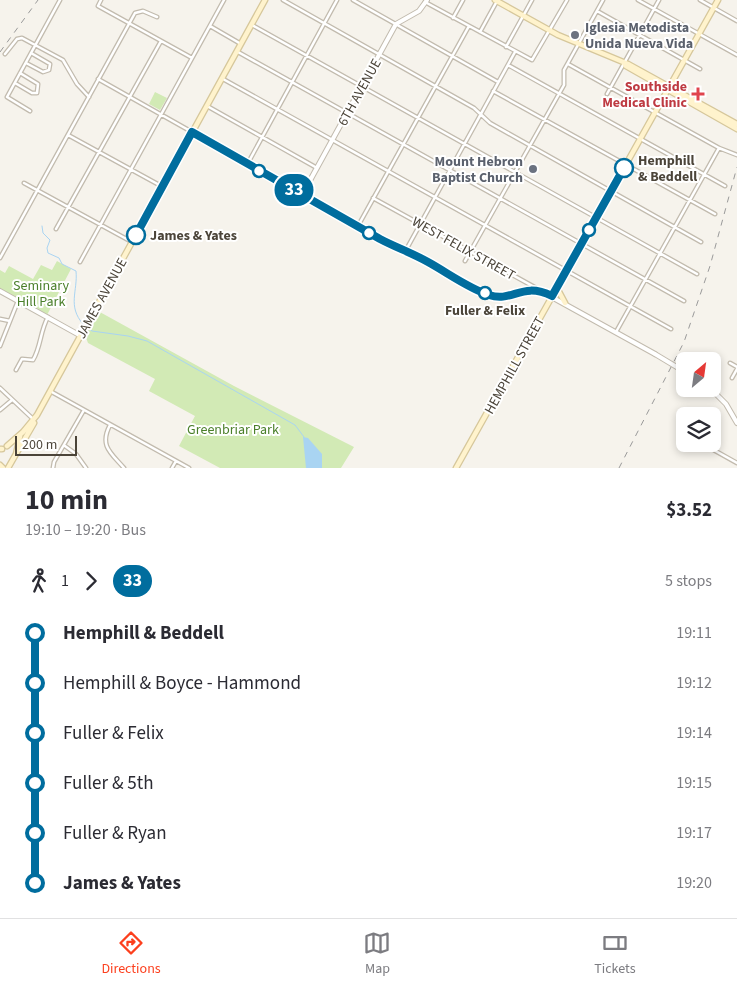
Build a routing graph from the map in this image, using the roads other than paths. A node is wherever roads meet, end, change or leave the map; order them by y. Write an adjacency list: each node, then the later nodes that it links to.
1 (60, 0): 38 (street)
2 (101, 0): 25 (street)
3 (224, 0): 29 (street)
4 (265, 0): 28 (main road, JAMES AVENUE)
5 (283, 0): 26 (street)
6 (338, 0): 26 (street)
7 (353, 0): 27 (street)
8 (463, 0): 23 (street)
9 (497, 0): 21 (main road); 32 (street)
10 (532, 0): 21 (street)
11 (567, 0): 31 (street)
12 (603, 0): 20 (street)
13 (638, 0): 19 (street)
14 (659, 0): 19 (street)
15 (700, 0): 18 (street)
16 (718, 0): 18 (main road, HEMPHILL STREET)
17 (426, 1): 23 (street); 27 (street, 6TH AVENUE)
18 (713, 8): 24 (street); 33 (main road, HEMPHILL STREET)
19 (654, 9): 33 (street); 34 (street)
20 (597, 11): 34 (street); 37 (street)
21 (524, 16): 31 (main road); 39 (street)
22 (157, 17): 25 (street)
23 (453, 18): 30 (street)
24 (737, 21)
25 (129, 24): 35 (street); 56 (street)
26 (325, 24): 44 (street); 46 (street)
27 (396, 24): 44 (street, 6TH AVENUE); 47 (street)
28 (252, 25): 36 (main road, JAMES AVENUE); 46 (street)
29 (209, 26): 36 (street); 48 (street)
30 (469, 26): 32 (street); 47 (street)
31 (550, 31): 37 (main road); 41 (street)
32 (480, 32): 39 (street)
33 (699, 34): 45 (street); 49 (main road, HEMPHILL STREET)
34 (639, 35): 49 (street); 51 (street)
35 (161, 41): 48 (street); 69 (street)
36 (241, 44): 40 (main road, JAMES AVENUE)
37 (579, 44): 51 (main road); 53 (street)
38 (36, 45): 42 (street); 43 (street); 68 (street)
39 (506, 47): 41 (street)
40 (237, 52): 57 (main road, JAMES AVENUE); 58 (street)
41 (515, 52): 52 (street)
42 (31, 53): 50 (street); 50 (street)
43 (5, 54)
44 (380, 54): 61 (street, 6TH AVENUE); 62 (street)
45 (737, 55)
46 (307, 56): 58 (street); 61 (street)
47 (452, 56): 59 (street); 62 (street)
48 (192, 58): 76 (street)
49 (684, 60): 54 (street); 64 (main road, HEMPHILL STREET)
50 (26, 63): 55 (street)
51 (624, 63): 63 (street); 64 (main road)
52 (508, 64): 59 (street); 66 (street)
53 (568, 64): 63 (street); 66 (street)
54 (700, 69)
55 (20, 73): 60 (street); 60 (street)
56 (98, 79): 68 (street); 69 (street)
57 (222, 79): 70 (main road, JAMES AVENUE); 71 (street)
58 (292, 82): 71 (street); 75 (street)
59 (498, 82): 65 (street)
60 (14, 84): 73 (street)
61 (362, 86): 75 (street, 6TH AVENUE); 78 (street)
62 (436, 86): 77 (street); 78 (street)
63 (610, 87): 67 (street); 74 (street)
64 (668, 89): 72 (main road); 74 (main road, HEMPHILL STREET)
65 (493, 91): 77 (street); 79 (street)
66 (559, 94): 79 (street); 85 (street)
67 (607, 94)
68 (89, 97): 83 (street)
69 (130, 97): 76 (street); 91 (street)
70 (207, 106): 82 (main road, JAMES AVENUE); 84 (street)
71 (278, 110): 84 (street); 86 (street)
72 (706, 110): 80 (main road); 81 (main road)
73 (30, 111)
74 (655, 112): 85 (main road, HEMPHILL STREET); 90 (street)
75 (347, 113): 86 (street, 6TH AVENUE); 87 (street)
76 (162, 114): 82 (street); 96 (street)
77 (480, 114): 88 (street); 89 (street)
78 (418, 118): 87 (street); 88 (street)
79 (545, 120): 89 (street); 94 (street)
80 (737, 124)
81 (737, 129)
82 (192, 132): 93 (street); 103 (main road, JAMES AVENUE)
83 (68, 135): 91 (street); 104 (street)
84 (263, 137): 93 (street); 95 (street)
85 (640, 139): 94 (main road, HEMPHILL STREET); 100 (street)
86 (332, 140): 95 (street, 6TH AVENUE); 98 (street)
87 (403, 144): 97 (street); 98 (street)
88 (464, 144): 97 (street); 99 (street)
89 (530, 146): 99 (street); 105 (street)
90 (719, 148): 92 (street); 100 (street)
91 (100, 152): 96 (street); 111 (street)
92 (737, 155)
93 (248, 164): 106 (street)
94 (626, 164): 105 (main road, HEMPHILL STREET); 110 (street)
95 (317, 168): 106 (street, 6TH AVENUE)
96 (131, 169): 103 (street); 115 (street)
97 (450, 170): 107 (street); 109 (street)
98 (388, 171): 107 (street); 108 (street)
99 (515, 172): 109 (street); 113 (street)
100 (704, 175): 102 (street); 110 (street)
101 (24, 183): 104 (street)
102 (725, 186)
103 (162, 187): 120 (main road, JAMES AVENUE)
104 (37, 190): 111 (street); 126 (street)
105 (611, 191): 113 (main road, HEMPHILL STREET); 118 (street)
106 (302, 195): 117 (street)
107 (435, 197): 114 (street); 116 (street)
108 (374, 198): 114 (street, WEST FELIX STREET); 117 (street)
109 (500, 198): 116 (street); 122 (street)
110 (690, 200): 112 (street); 118 (street)
111 (69, 207): 115 (street); 119 (street)
112 (715, 214)
113 (596, 217): 122 (main road, HEMPHILL STREET); 125 (street)
114 (420, 224): 123 (street); 124 (street, WEST FELIX STREET)
115 (100, 225): 120 (street); 128 (street)
116 (486, 225): 124 (street); 129 (street)
117 (358, 226): 123 (street)
118 (675, 228): 121 (street); 125 (street)
119 (56, 229)
120 (132, 242): 147 (main road, JAMES AVENUE)
121 (701, 242)
122 (581, 244): 129 (main road, HEMPHILL STREET); 131 (street)
123 (406, 250): 134 (street)
124 (471, 250): 127 (street); 132 (street, WEST FELIX STREET)
125 (661, 253): 130 (street); 131 (street)
126 (0, 258)
127 (465, 261)
128 (80, 262)
129 (566, 270): 133 (main road, HEMPHILL STREET); 141 (street)
130 (697, 274)
131 (646, 280): 139 (street); 141 (street)
132 (526, 282): 134 (street); 135 (street, WEST FELIX STREET)
133 (556, 288): 137 (main road, HEMPHILL STREET); 140 (main road)
134 (527, 289): 135 (street)
135 (539, 290): 137 (street, WEST FELIX STREET)
136 (0, 291): 138 (street)
137 (552, 296): 140 (street, WEST FELIX STREET); 179 (main road, HEMPHILL STREET)
138 (18, 300): 142 (street); 144 (street)
139 (684, 301)
140 (565, 303): 146 (street, WEST FELIX STREET)
141 (631, 306): 145 (street); 146 (street)
142 (48, 317): 147 (street); 152 (street)
143 (0, 319): 144 (street)
144 (10, 321): 148 (street)
145 (671, 329)
146 (616, 332): 150 (street, WEST FELIX STREET, bridge)
147 (81, 336): 155 (main road, JAMES AVENUE)
148 (0, 346)
149 (730, 363): 151 (street)
150 (676, 367)
151 (737, 368): 153 (street)
152 (16, 370)
153 (732, 378)
154 (0, 388): 157 (street)
155 (50, 391): 159 (street); 160 (main road, JAMES AVENUE)
156 (720, 398): 161 (street)
157 (12, 400): 158 (street); 160 (street)
158 (0, 410)
159 (84, 410): 162 (street); 164 (street)
160 (34, 420): 163 (main road, JAMES AVENUE); 165 (main road, JAMES AVENUE)
161 (737, 422)
162 (110, 424): 169 (street); 176 (street)
163 (19, 437): 165 (main road); 166 (main road); 168 (main road, JAMES AVENUE)
164 (65, 445): 174 (street); 175 (street)
165 (22, 446): 168 (main road, JAMES AVENUE)
166 (2, 449)
167 (717, 452): 170 (street)
168 (16, 454): 173 (main road, JAMES AVENUE)
169 (176, 461): 177 (street); 178 (street)
170 (737, 463)
171 (0, 465): 172 (main road)
172 (3, 468)
173 (8, 468)
174 (53, 468)
175 (86, 468)
176 (124, 468)
177 (172, 468)
178 (189, 468)
179 (456, 468)

